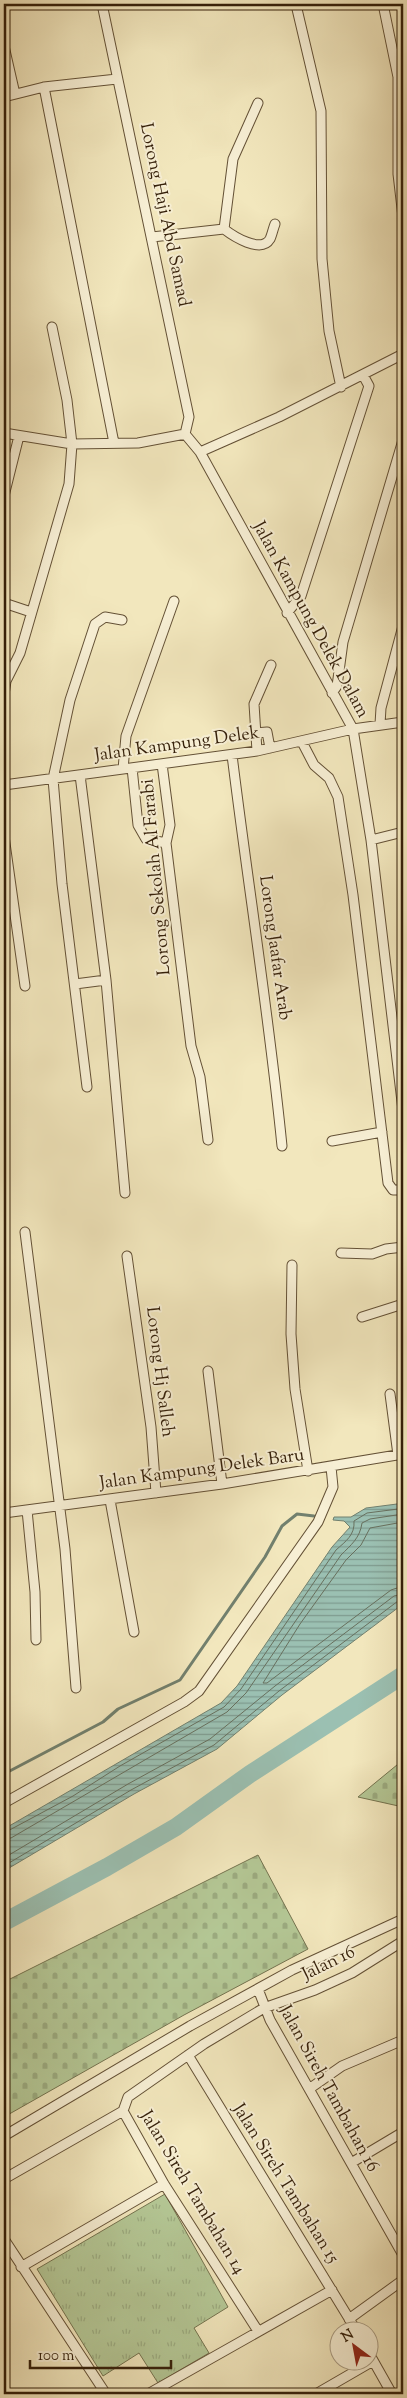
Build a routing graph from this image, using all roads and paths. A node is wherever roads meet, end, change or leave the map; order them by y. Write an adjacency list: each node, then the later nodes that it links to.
1 (102, 4): 6 (street, Lorong Haji Abd Samad)
2 (383, 4): 5 (street)
3 (297, 9): 18 (street)
4 (4, 46): 8 (street)
5 (401, 76): 11 (street)
6 (117, 80): 7 (street); 14 (street, Lorong Haji Abd Samad)
7 (44, 87): 8 (street); 23 (street)
8 (15, 94): 9 (street)
9 (4, 97)
10 (258, 103): 13 (street)
11 (403, 217)
12 (275, 224): 13 (street)
13 (224, 229): 14 (street)
14 (152, 237): 20 (street, Lorong Haji Abd Samad)
15 (52, 327): 24 (street)
16 (403, 354): 17 (street)
17 (363, 375): 18 (street); 30 (street)
18 (341, 387): 25 (street)
19 (4, 433): 21 (street)
20 (185, 434): 23 (street); 25 (street, Jalan Kampung Delek Dalam)
21 (19, 436): 24 (street); 26 (street)
22 (403, 440): 34 (street)
23 (114, 443): 24 (street)
24 (72, 444): 29 (street)
25 (200, 452): 30 (street, Jalan Kampung Delek Dalam)
26 (4, 496)
27 (174, 601): 45 (street)
28 (4, 603): 29 (street)
29 (31, 612): 35 (street)
30 (287, 613): 34 (street, Jalan Kampung Delek Dalam)
31 (122, 620): 47 (street)
32 (403, 626): 37 (street)
33 (271, 665): 39 (street)
34 (332, 693): 38 (street, Jalan Kampung Delek Dalam)
35 (4, 695)
36 (403, 722): 37 (street, Jalan Kampung Delek)
37 (380, 724): 38 (street, Jalan Kampung Delek)
38 (353, 729): 40 (street, Jalan Kampung Delek); 51 (street, Jalan Kampung Delek Dalam)
39 (255, 733): 41 (street); 42 (street)
40 (302, 742): 41 (street, Jalan Kampung Delek); 58 (street)
41 (270, 748): 42 (street, Jalan Kampung Delek)
42 (257, 751): 43 (street, Jalan Kampung Delek)
43 (232, 754): 44 (street, Jalan Kampung Delek); 61 (street, Lorong Jaafar Arab)
44 (162, 764): 45 (street, Jalan Kampung Delek); 52 (street, Lorong Sekolah Al Farabi)
45 (128, 768): 46 (street, Jalan Kampung Delek); 52 (street)
46 (80, 774): 47 (street, Jalan Kampung Delek); 53 (street)
47 (54, 779): 48 (street, Jalan Kampung Delek); 54 (street)
48 (4, 785)
49 (403, 832): 51 (street)
50 (4, 836): 55 (street)
51 (371, 840): 57 (street, Jalan Kampung Delek Dalam)
52 (166, 843): 59 (street, Lorong Sekolah Al Farabi)
53 (106, 980): 54 (street); 63 (street)
54 (75, 984): 56 (street)
55 (25, 986)
56 (87, 1087)
57 (403, 1110)
58 (382, 1132): 60 (street); 62 (street)
59 (208, 1140)
60 (332, 1141)
61 (282, 1146)
62 (402, 1190)
63 (125, 1193)
64 (25, 1232): 79 (street)
65 (403, 1247): 66 (street)
66 (341, 1252)
67 (127, 1256): 77 (street, Lorong Hj Salleh)
68 (292, 1265): 75 (street)
69 (403, 1304): 70 (street)
70 (362, 1317)
71 (208, 1371): 76 (street)
72 (390, 1394): 73 (street)
73 (401, 1455): 74 (street, Jalan Kampung Delek Baru)
74 (331, 1467): 75 (street, Jalan Kampung Delek Baru); 85 (street)
75 (308, 1471): 76 (street, Jalan Kampung Delek Baru)
76 (222, 1484): 77 (street, Jalan Kampung Delek Baru)
77 (156, 1493): 78 (street, Jalan Kampung Delek Baru)
78 (110, 1500): 79 (street, Jalan Kampung Delek Baru); 82 (street)
79 (59, 1505): 80 (street, Jalan Kampung Delek Baru); 84 (street)
80 (27, 1510): 81 (street, Jalan Kampung Delek Baru); 83 (street)
81 (4, 1513)
82 (134, 1632)
83 (36, 1640)
84 (76, 1688)
85 (4, 1803)
86 (403, 1919): 88 (street)
87 (403, 1941): 89 (street, Jalan 16)
88 (258, 1989): 89 (street, Jalan Sireh Tambahan 16); 95 (street)
89 (264, 2008): 91 (street, Jalan 16); 92 (street, Jalan Sireh Tambahan 16)
90 (403, 2040): 92 (street)
91 (188, 2055): 93 (street, Jalan 16); 103 (street, Jalan Sireh Tambahan 15)
92 (309, 2089): 96 (street, Jalan Sireh Tambahan 16)
93 (123, 2112): 97 (street, Jalan Sireh Tambahan 14); 98 (street, Jalan Sireh Tambahan 14)
94 (403, 2132): 96 (street)
95 (4, 2136)
96 (352, 2163): 100 (street, Jalan Sireh Tambahan 16)
97 (4, 2179)
98 (164, 2184): 101 (street); 105 (street, Jalan Sireh Tambahan 14)
99 (4, 2239): 101 (street)
100 (403, 2254)
101 (21, 2267): 108 (street)
102 (403, 2280): 104 (street)
103 (332, 2290): 104 (street, Jalan Sireh Tambahan 15); 105 (street)
104 (349, 2319)
105 (258, 2331): 109 (street)
106 (353, 2370): 110 (street)
107 (378, 2370): 111 (street)
108 (106, 2394)
109 (148, 2394)
110 (316, 2394)
111 (392, 2394)

